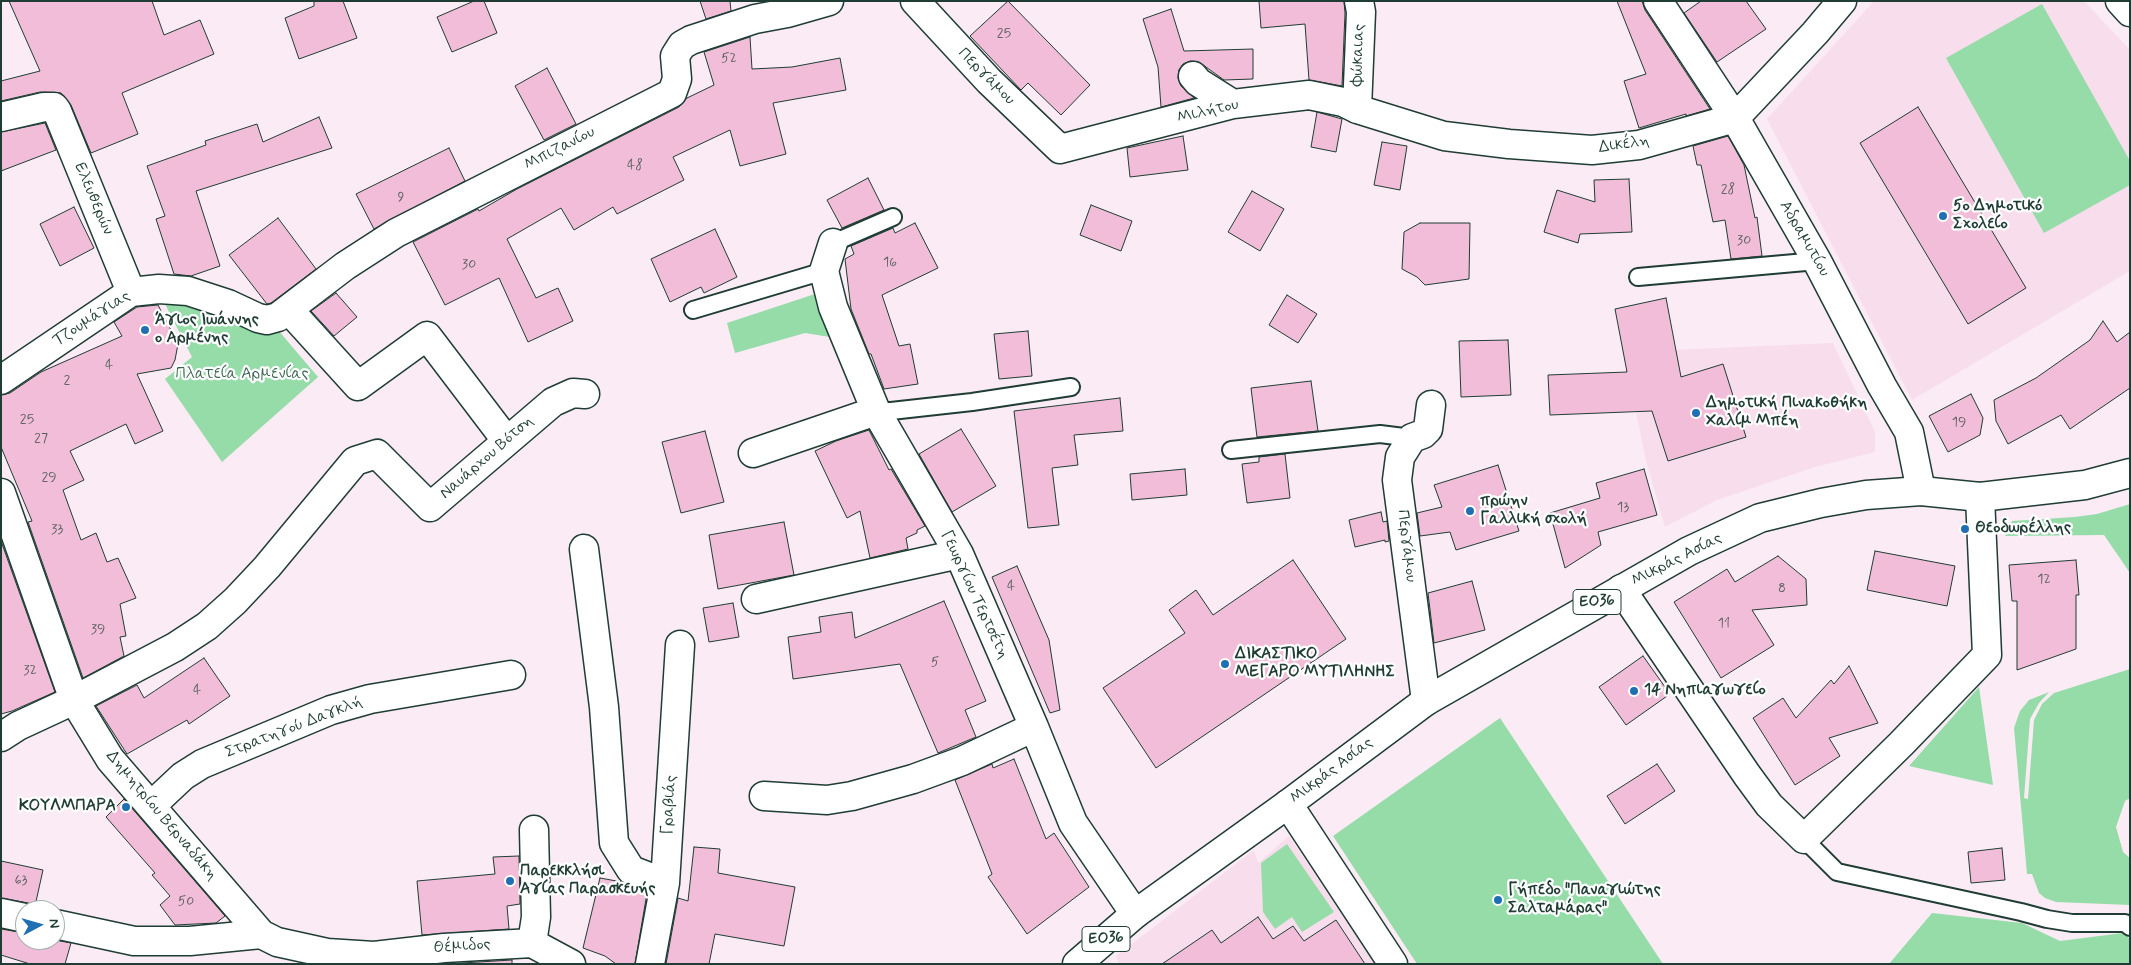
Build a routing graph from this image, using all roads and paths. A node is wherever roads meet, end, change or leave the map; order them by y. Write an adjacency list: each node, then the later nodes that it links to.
1 (829, 1): 7 (street, Μπιζανίου)
2 (915, 1): 14 (street, Περγάμου)
3 (1359, 1): 11 (street, Φώκαιας)
4 (1658, 1): 13 (street, Αδραμυτίου)
5 (1842, 1): 13 (street)
6 (2120, 1): 8 (street)
7 (752, 10): 22 (street, Μπιζανίου)
8 (2130, 12)
9 (1193, 76): 10 (street)
10 (1233, 104): 11 (street, Μιλήτου); 14 (street, Μιλήτου)
11 (1357, 110): 13 (street, Δικέλη)
12 (1, 117): 20 (street, Ελευθερών)
13 (1735, 118): 17 (street, Αδραμυτίου)
14 (1060, 149)
15 (893, 217): 16 (lane)
16 (833, 243): 18 (street)
17 (1817, 261): 19 (lane); 33 (street, Αδραμυτίου)
18 (824, 271): 21 (lane); 27 (street, Γεωργίου Τερτσέτη)
19 (1638, 277)
20 (130, 292): 22 (street, Τζουμάγιας); 23 (street, Τζουμάγιας)
21 (693, 310)
22 (283, 314): 29 (street)
23 (1, 380)
24 (1071, 387): 27 (lane)
25 (585, 394): 29 (street, Ναυάρχου Βότση)
26 (1431, 405): 28 (street, Περγάμου)
27 (876, 411): 31 (street); 37 (street, Γεωργίου Τερτσέτη)
28 (1412, 438): 30 (lane); 43 (street, Περγάμου)
29 (506, 440): 42 (street, Ναυάρχου Βότση)
30 (1231, 450)
31 (753, 453)
32 (2130, 473): 35 (street, Μικράς Ασίας / ΕΟ36)
33 (1921, 491): 35 (street, Μικράς Ασίας / ΕΟ36); 38 (street, Μικράς Ασίας / ΕΟ36)
34 (1, 493): 42 (street, Δημητρίου Βερναδάκη)
35 (1980, 497): 50 (street)
36 (584, 549): 51 (street)
37 (959, 554): 39 (street); 44 (street, Γεωργίου Τερτσέτη)
38 (1621, 589): 43 (street, Μικράς Ασίας / ΕΟ36); 50 (street)
39 (756, 599)
40 (680, 646): 51 (street, Γραβιάς)
41 (511, 675): 48 (street, Στρατηγού Δαγκλή)
42 (74, 700): 45 (street); 48 (street, Δημητρίου Βερναδάκη)
43 (1426, 701): 47 (street, Μικράς Ασίας / ΕΟ36)
44 (1034, 726): 46 (street); 53 (street, Γεωργίου Τερτσέτη)
45 (1, 737)
46 (764, 796)
47 (1288, 804): 53 (street, Μικράς Ασίας / ΕΟ36); 62 (street)
48 (151, 806): 57 (street, Δημητρίου Βερναδάκη)
49 (534, 830): 58 (street)
50 (1804, 839): 56 (lane)
51 (665, 883): 60 (street, Γραβιάς)
52 (1, 912): 54 (street)
53 (1135, 914): 61 (street, ΕΟ36)
54 (15, 916)
55 (65, 926): 57 (street)
56 (2130, 927)
57 (261, 934): 58 (street, Θέμιδος)
58 (532, 943): 59 (street)
59 (571, 964)
60 (650, 964)
61 (1077, 964)
62 (1393, 964)

